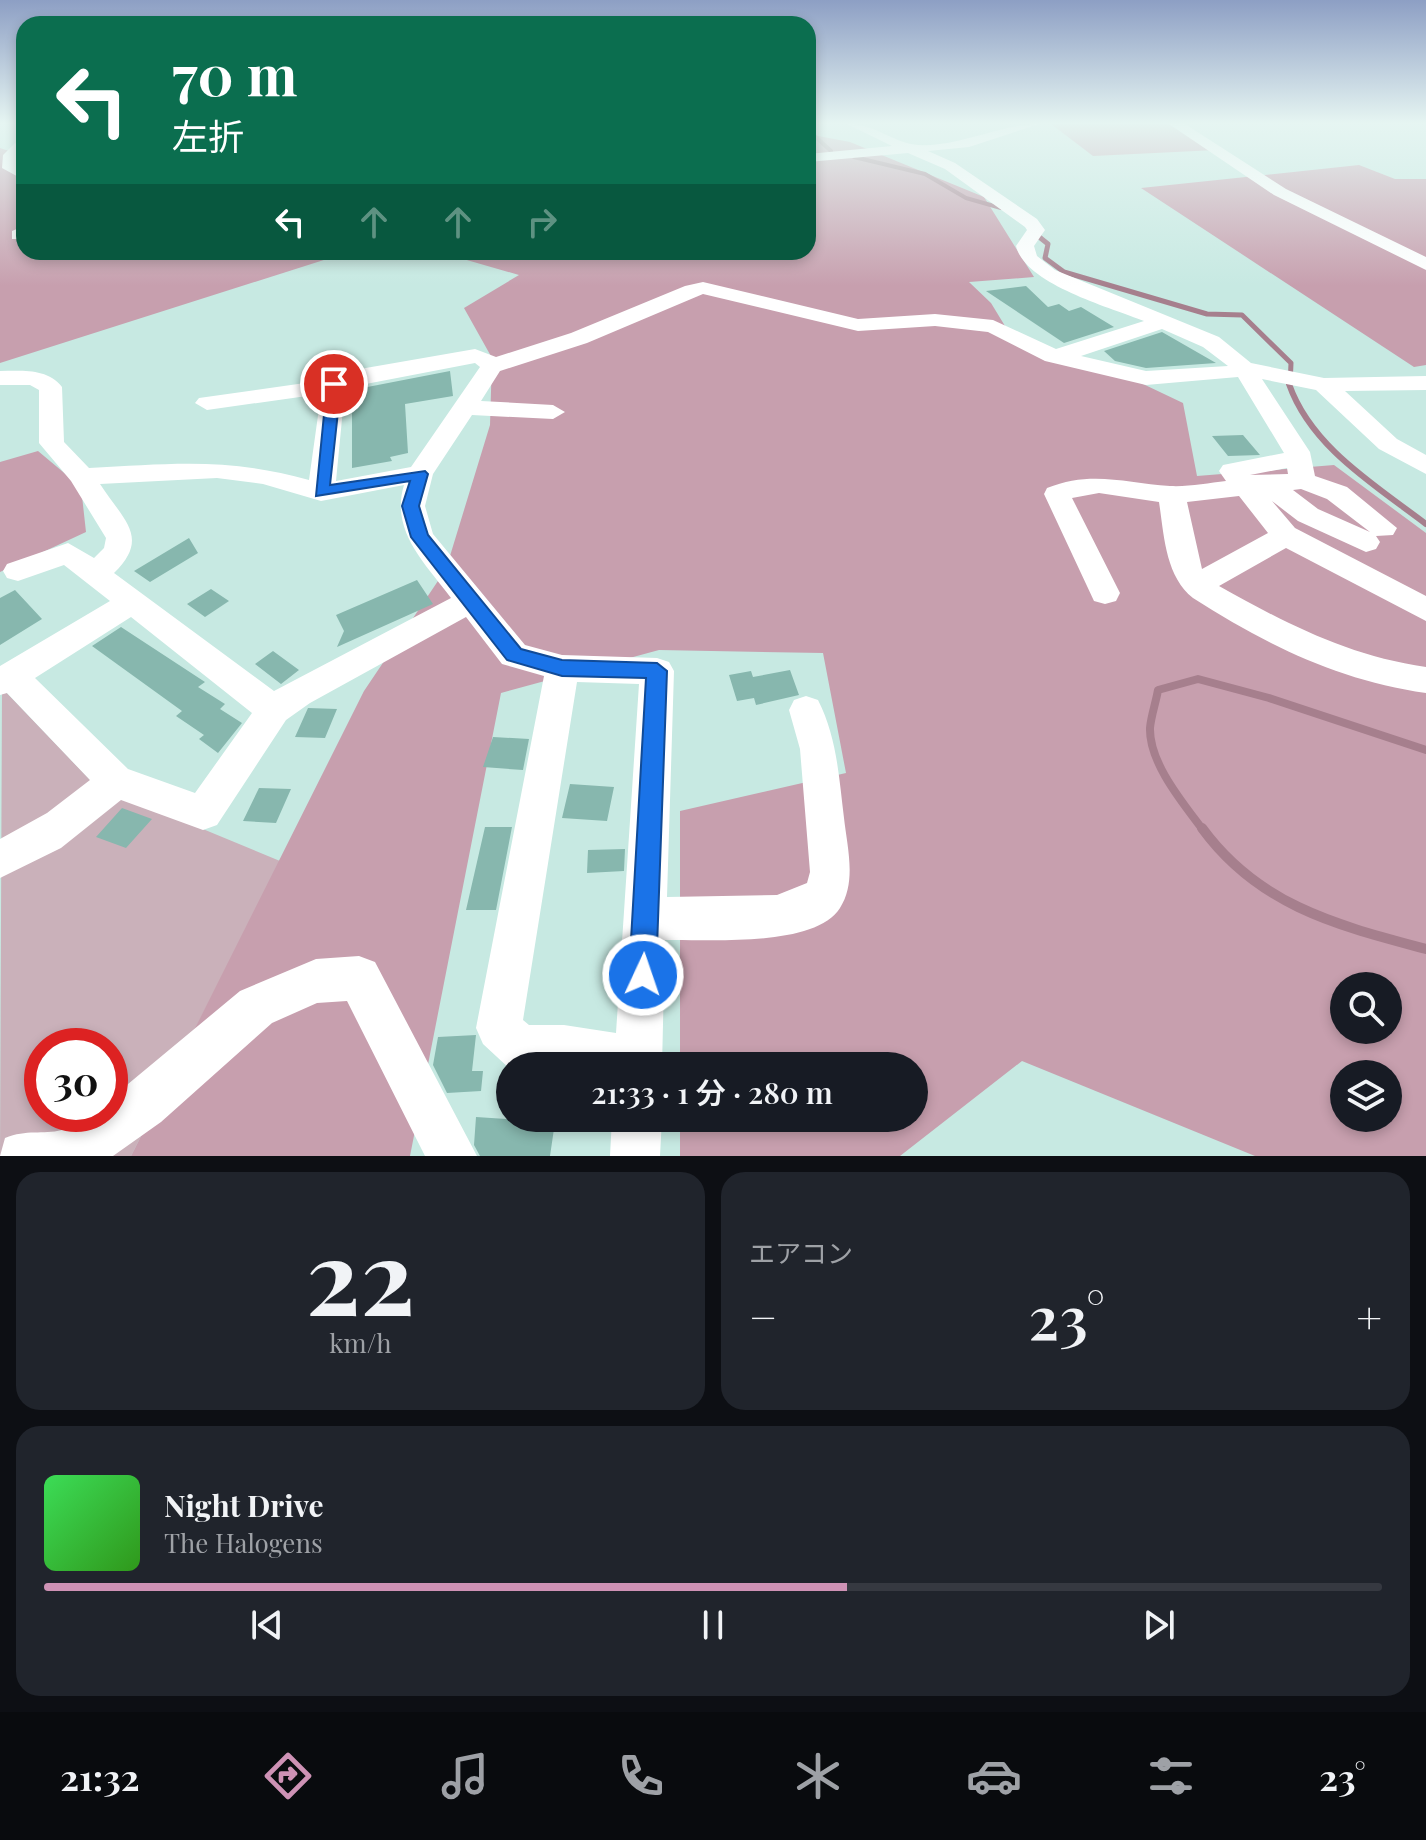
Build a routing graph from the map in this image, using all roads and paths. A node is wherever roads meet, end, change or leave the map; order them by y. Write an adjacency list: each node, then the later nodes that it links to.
1 (967, 178): 4 (street)
2 (1259, 178): 3 (street)
3 (1426, 264)
4 (1163, 321): 5 (street); 7 (street)
5 (1053, 356): 6 (street); 7 (street)
6 (492, 366): 10 (street); 13 (street)
7 (1244, 368): 11 (street); 16 (street)
8 (0, 378): 18 (street)
9 (1426, 383): 11 (street)
10 (334, 384): 12 (street); 20 (street)
11 (1324, 385): 15 (street)
12 (207, 403)
13 (465, 407): 14 (street); 17 (street)
14 (553, 412)
15 (1426, 466)
16 (1300, 470): 19 (street); 19 (street); 19 (street)
17 (420, 474): 20 (street); 28 (street)
18 (82, 477): 20 (street); 24 (street)
19 (1258, 486): 21 (street); 22 (street)
20 (321, 492)
21 (1172, 495): 25 (street); 26 (street)
22 (1285, 535): 25 (street); 29 (street)
23 (18, 571): 24 (street)
24 (95, 574): 27 (street)
25 (1197, 584): 32 (street)
26 (1105, 593)
27 (132, 602): 31 (street); 33 (street)
28 (469, 602): 30 (street); 33 (street)
29 (1426, 610)
30 (562, 668): 37 (street); 38 (street)
31 (6, 679): 35 (street)
32 (1426, 680)
33 (274, 710): 35 (street)
34 (806, 710): 37 (street)
35 (115, 781): 36 (street)
36 (0, 859)
37 (646, 919): 39 (street)
38 (568, 1052)
39 (639, 1052)
40 (636, 1132): 43 (street)
41 (23, 1156): 42 (street)
42 (452, 1156)
43 (635, 1156)

